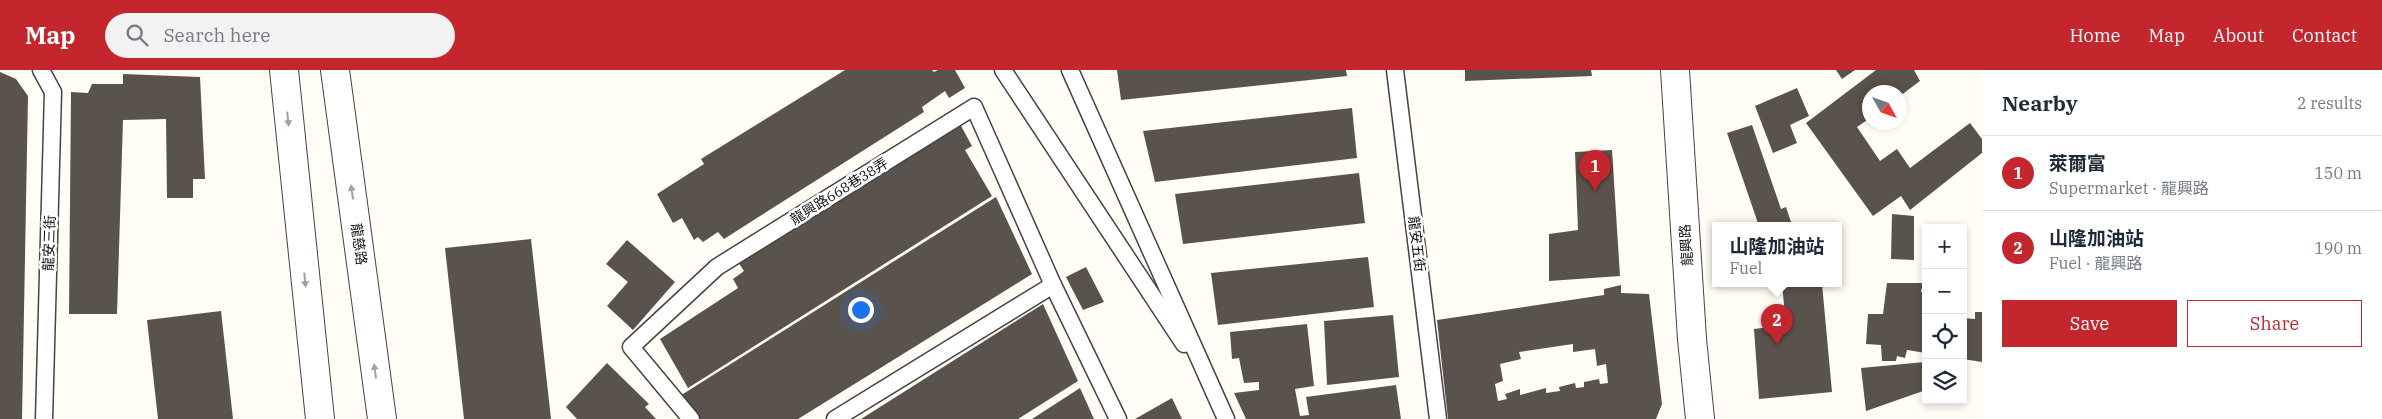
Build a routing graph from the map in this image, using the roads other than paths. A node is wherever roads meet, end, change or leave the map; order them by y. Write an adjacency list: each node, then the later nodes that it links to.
1 (41, 70): 10 (lane, 龍安三街)
2 (284, 70): 11 (street, one-way to 11)
3 (336, 70): 12 (street, 龍慈路, one-way to 3)
4 (1003, 70): 9 (lane)
5 (1070, 70): 9 (lane)
6 (1395, 70): 17 (lane, 龍安五街)
7 (1675, 70): 18 (street, 龍興路)
8 (1053, 285): 13 (lane, 龍興路668巷38弄); 14 (lane); 15 (lane, 龍興路668巷38弄)
9 (1210, 383): 16 (lane)
10 (44, 419)
11 (320, 419)
12 (382, 419)
13 (691, 419)
14 (835, 419)
15 (1118, 419)
16 (1226, 419)
17 (1438, 419)
18 (1700, 419)

